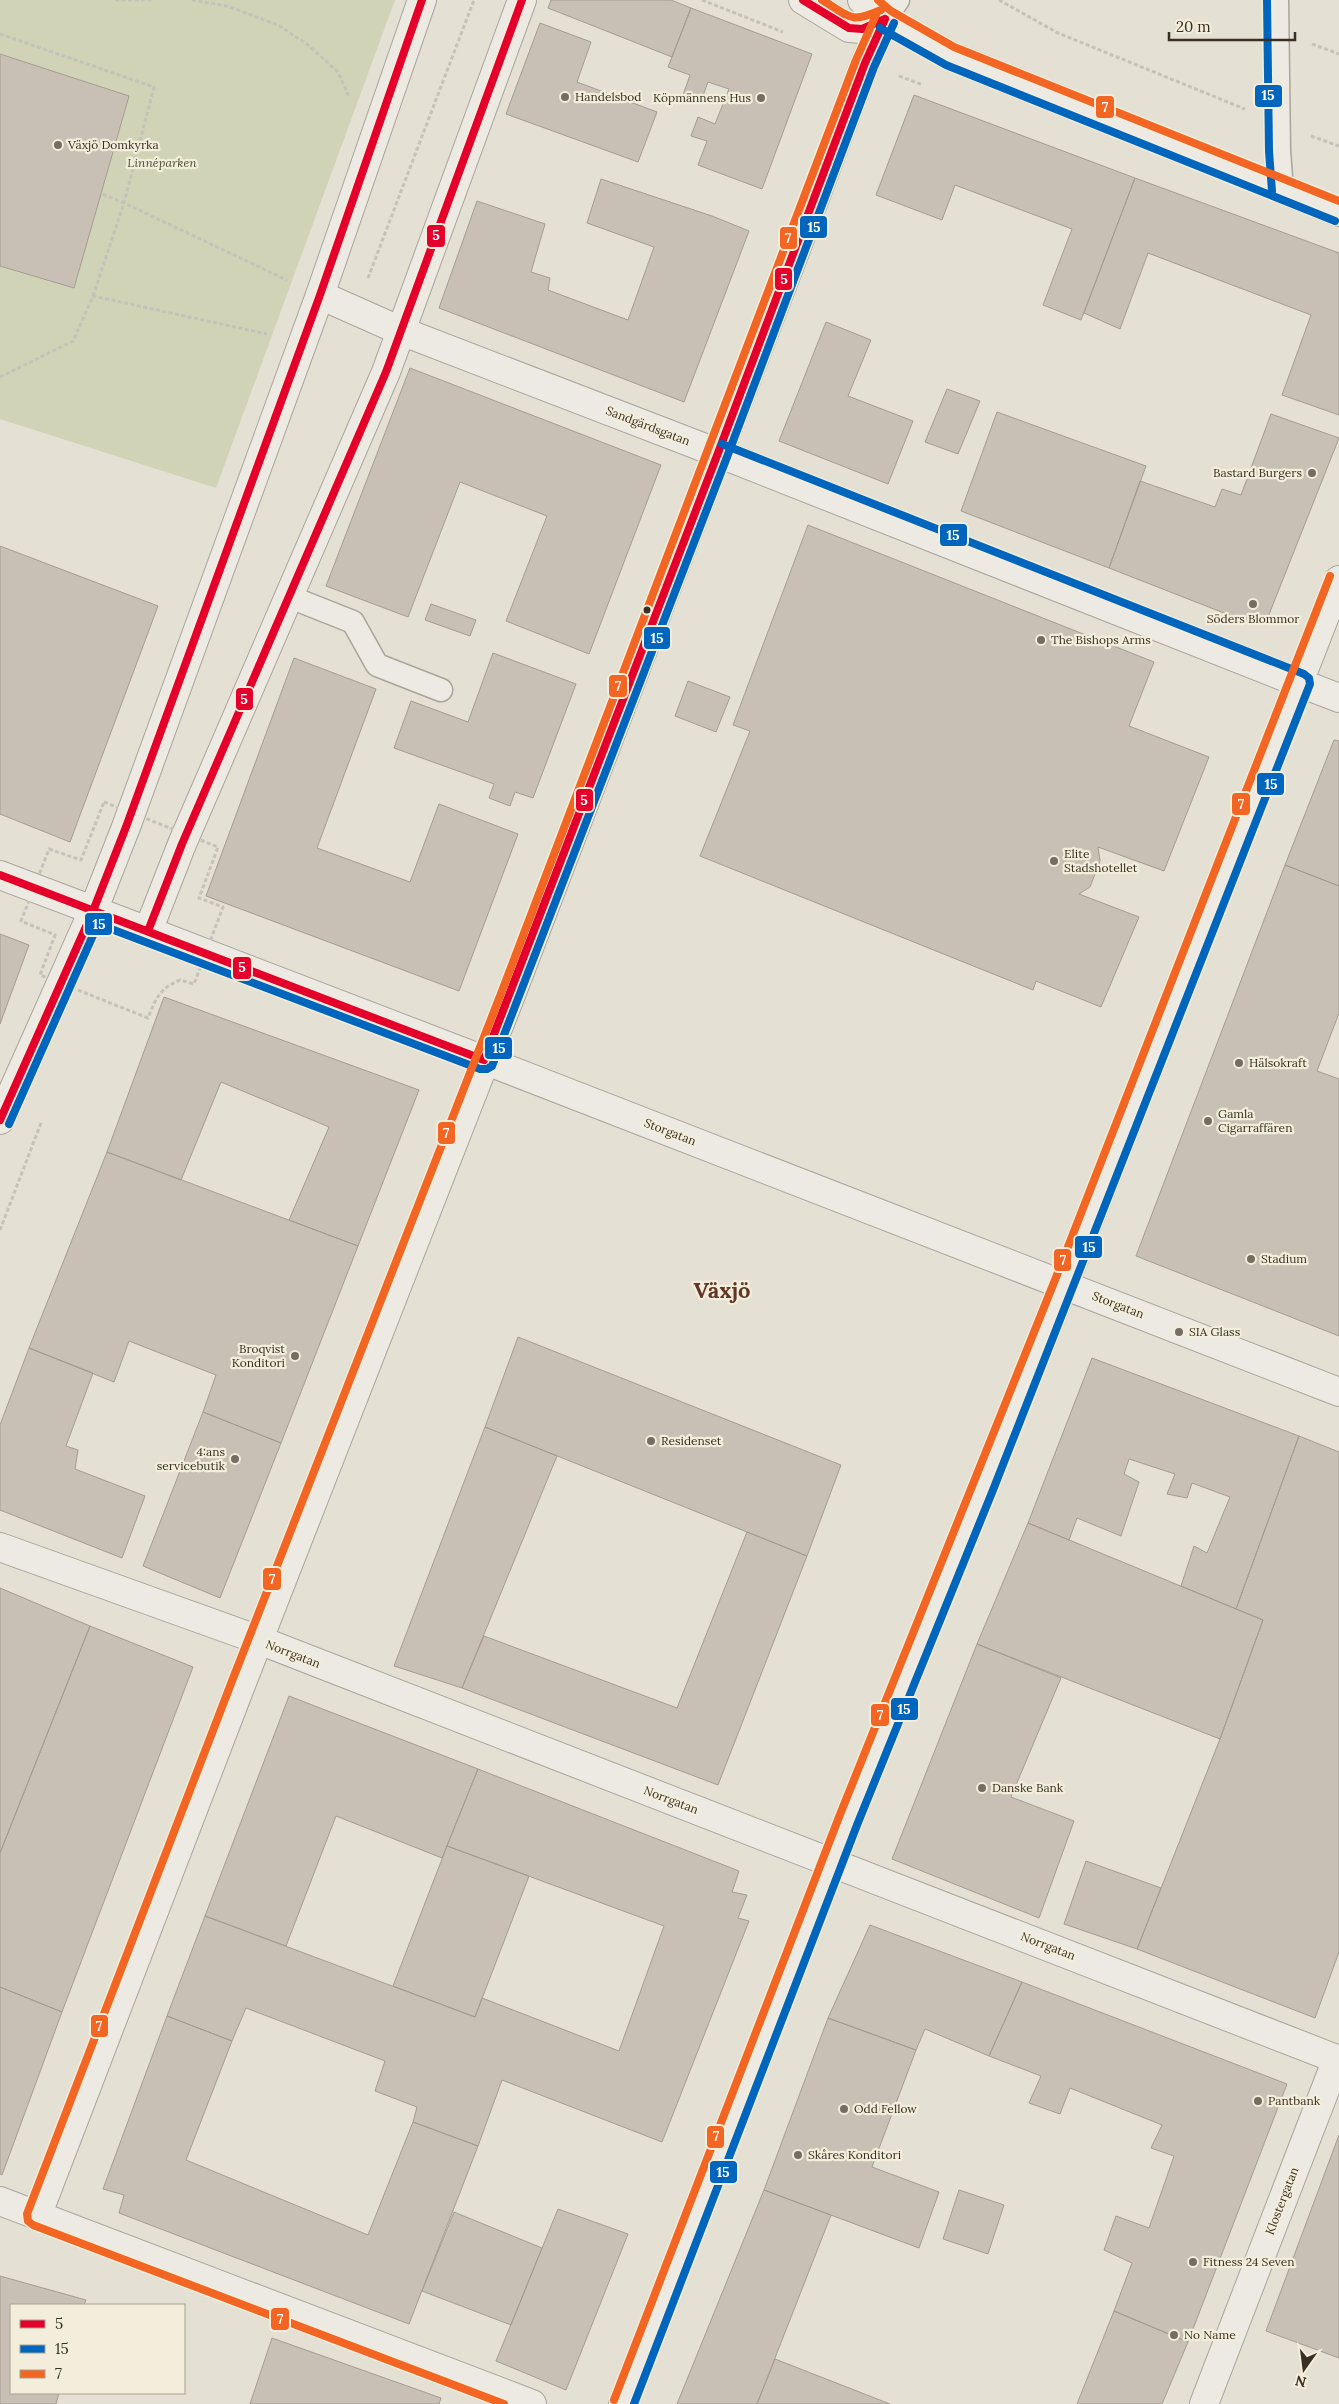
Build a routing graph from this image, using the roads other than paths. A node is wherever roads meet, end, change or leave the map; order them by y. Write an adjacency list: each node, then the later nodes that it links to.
1 (422, 0): 9 (street)
2 (522, 0): 10 (street)
3 (803, 0): 6 (street)
4 (862, 0): 6 (street)
5 (1276, 0): 7 (lane)
6 (892, 9): 7 (street); 11 (street)
7 (1282, 190): 8 (street)
8 (1339, 212)
9 (320, 295): 10 (street, Sandgärdsgatan); 18 (street)
10 (401, 331): 11 (street, Sandgärdsgatan); 13 (street)
11 (718, 453): 14 (street, Sandgärdsgatan); 20 (street)
12 (1339, 580): 14 (street)
13 (290, 597): 15 (lane); 19 (street)
14 (1300, 682): 16 (street, Sandgärdsgatan); 22 (street)
15 (441, 690)
16 (1339, 698)
17 (0, 875): 18 (street, Storgatan)
18 (93, 911): 19 (street, Storgatan); 21 (street)
19 (148, 931): 20 (street, Storgatan)
20 (484, 1060): 22 (street, Storgatan); 25 (street)
21 (0, 1120)
22 (1064, 1284): 23 (street, Storgatan); 26 (street)
23 (1339, 1392)
24 (0, 1547): 25 (street, Norrgatan)
25 (259, 1640): 26 (street, Norrgatan); 29 (street)
26 (833, 1862): 27 (street, Norrgatan); 31 (street)
27 (1338, 2057): 32 (street, Klostergatan)
28 (0, 2201): 29 (street)
29 (37, 2216): 30 (street)
30 (532, 2404)
31 (623, 2404)
32 (1204, 2404)

